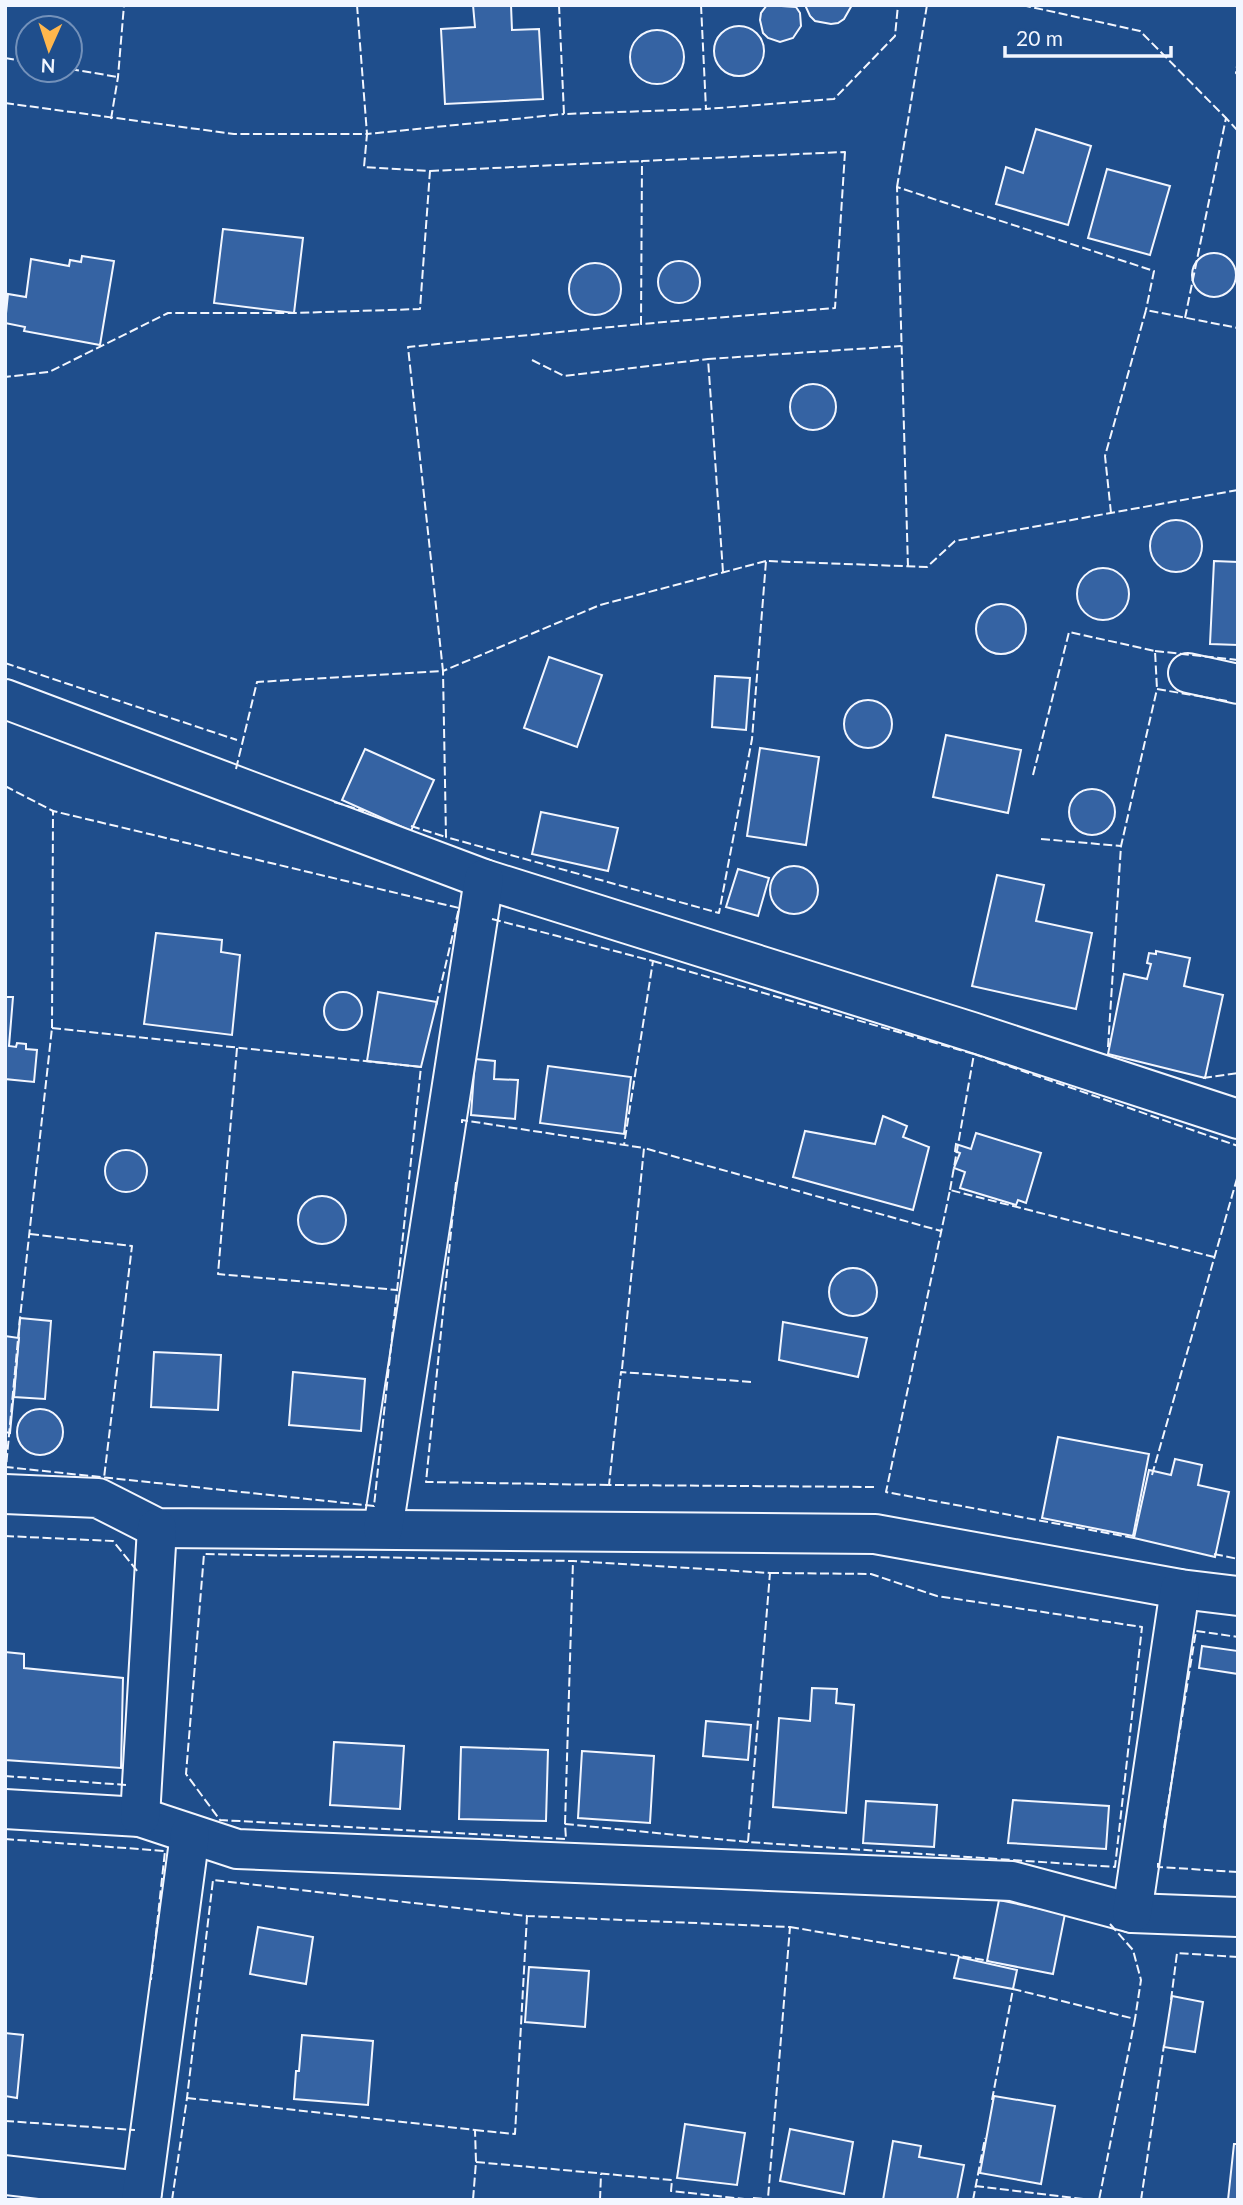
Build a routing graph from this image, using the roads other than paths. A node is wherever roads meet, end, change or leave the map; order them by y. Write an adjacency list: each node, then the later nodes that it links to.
1 (1188, 673): 2 (street)
2 (1238, 684)
3 (5, 699): 4 (street)
4 (484, 879): 5 (street); 8 (street)
5 (1238, 1119)
6 (5, 1494): 7 (street)
7 (157, 1528): 8 (street); 12 (street)
8 (383, 1530): 9 (street)
9 (1180, 1589): 10 (street); 14 (street)
10 (1238, 1597)
11 (5, 1809): 12 (street)
12 (140, 1817): 13 (street)
13 (190, 1834): 14 (street); 17 (street)
14 (1132, 1913): 15 (street)
15 (1238, 1917)
16 (5, 2175): 17 (street)
17 (142, 2196)

